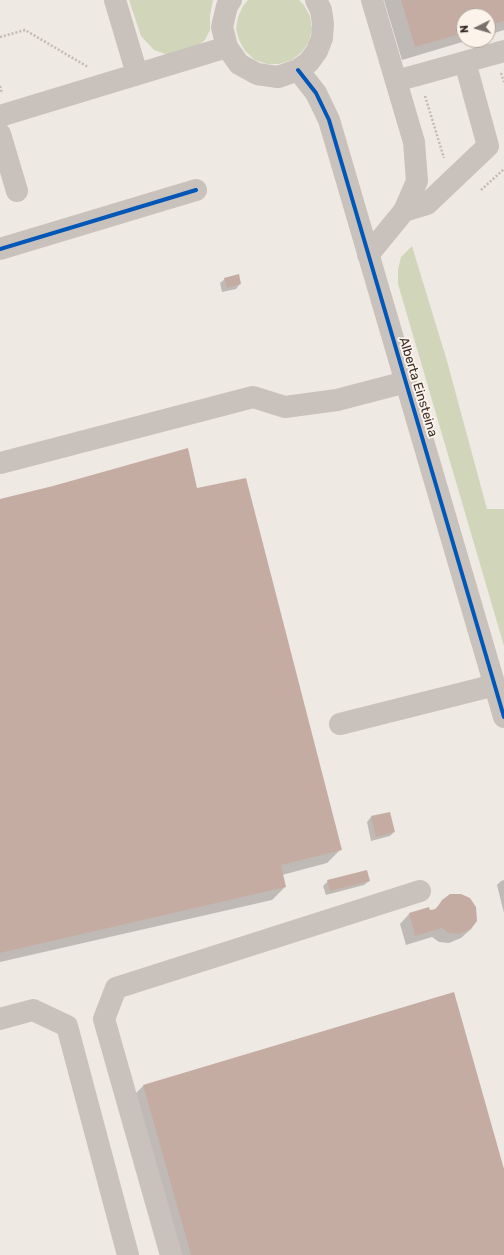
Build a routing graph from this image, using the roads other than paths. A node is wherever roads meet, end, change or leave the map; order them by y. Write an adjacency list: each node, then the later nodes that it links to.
1 (115, 0): 9 (street)
2 (231, 0): 5 (street)
3 (316, 0): 8 (street)
4 (372, 0): 10 (street)
5 (227, 47): 8 (street); 9 (street)
6 (504, 51): 7 (street)
7 (465, 62): 10 (street); 15 (street)
8 (298, 70): 17 (street, Alberta Einsteina)
9 (137, 74): 11 (street)
10 (396, 81): 15 (street)
11 (0, 116)
12 (0, 134): 14 (street)
13 (196, 190): 16 (street)
14 (17, 191)
15 (404, 211): 17 (street)
16 (0, 249)
17 (368, 255): 18 (street, Alberta Einsteina)
18 (406, 382): 19 (street); 20 (street, Alberta Einsteina)
19 (0, 463)
20 (495, 685): 21 (street, Alberta Einsteina); 22 (street)
21 (504, 717)
22 (340, 724)
23 (420, 891): 26 (street)
24 (0, 1019): 25 (street)
25 (128, 1255)
26 (171, 1255)

